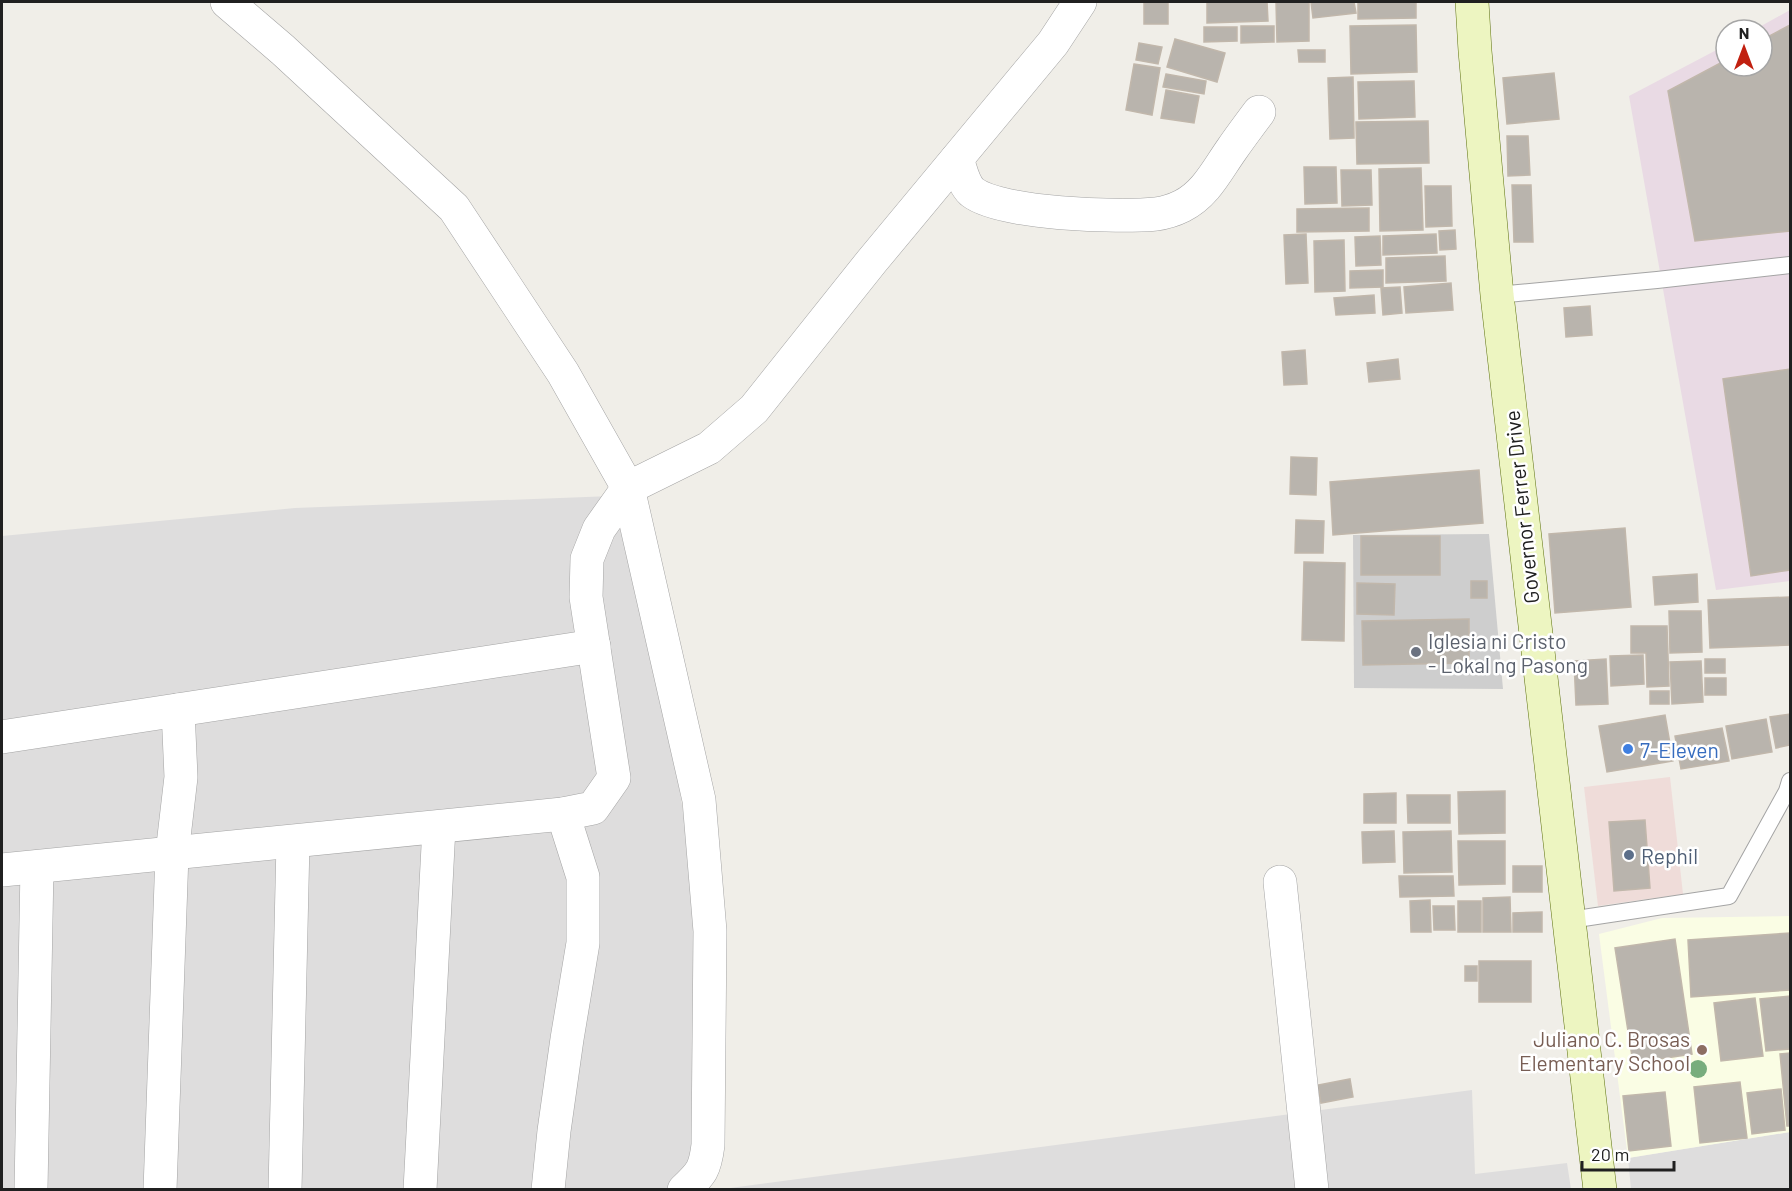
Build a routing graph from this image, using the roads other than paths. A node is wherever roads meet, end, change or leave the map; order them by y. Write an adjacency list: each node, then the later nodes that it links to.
1 (228, 2): 8 (street)
2 (1080, 2): 5 (street)
3 (1472, 2): 7 (main road, Governor Ferrer Drive)
4 (1259, 112): 5 (street)
5 (957, 159): 8 (street)
6 (1791, 265): 7 (lane)
7 (1497, 295): 20 (main road, Governor Ferrer Drive)
8 (628, 488): 9 (street); 27 (street)
9 (594, 646): 10 (street); 13 (street)
10 (178, 710): 11 (street); 16 (street)
11 (2, 737)
12 (1791, 781): 20 (lane)
13 (563, 814): 14 (street); 26 (street)
14 (439, 827): 15 (street); 25 (street)
15 (293, 842): 16 (street); 24 (street)
16 (172, 854): 17 (street); 23 (street)
17 (37, 867): 18 (street); 22 (street)
18 (2, 870)
19 (1280, 882): 28 (street)
20 (1570, 920): 21 (main road, Governor Ferrer Drive)
21 (1599, 1189)
22 (31, 1190)
23 (160, 1190)
24 (285, 1190)
25 (420, 1190)
26 (548, 1190)
27 (684, 1190)
28 (1312, 1190)

